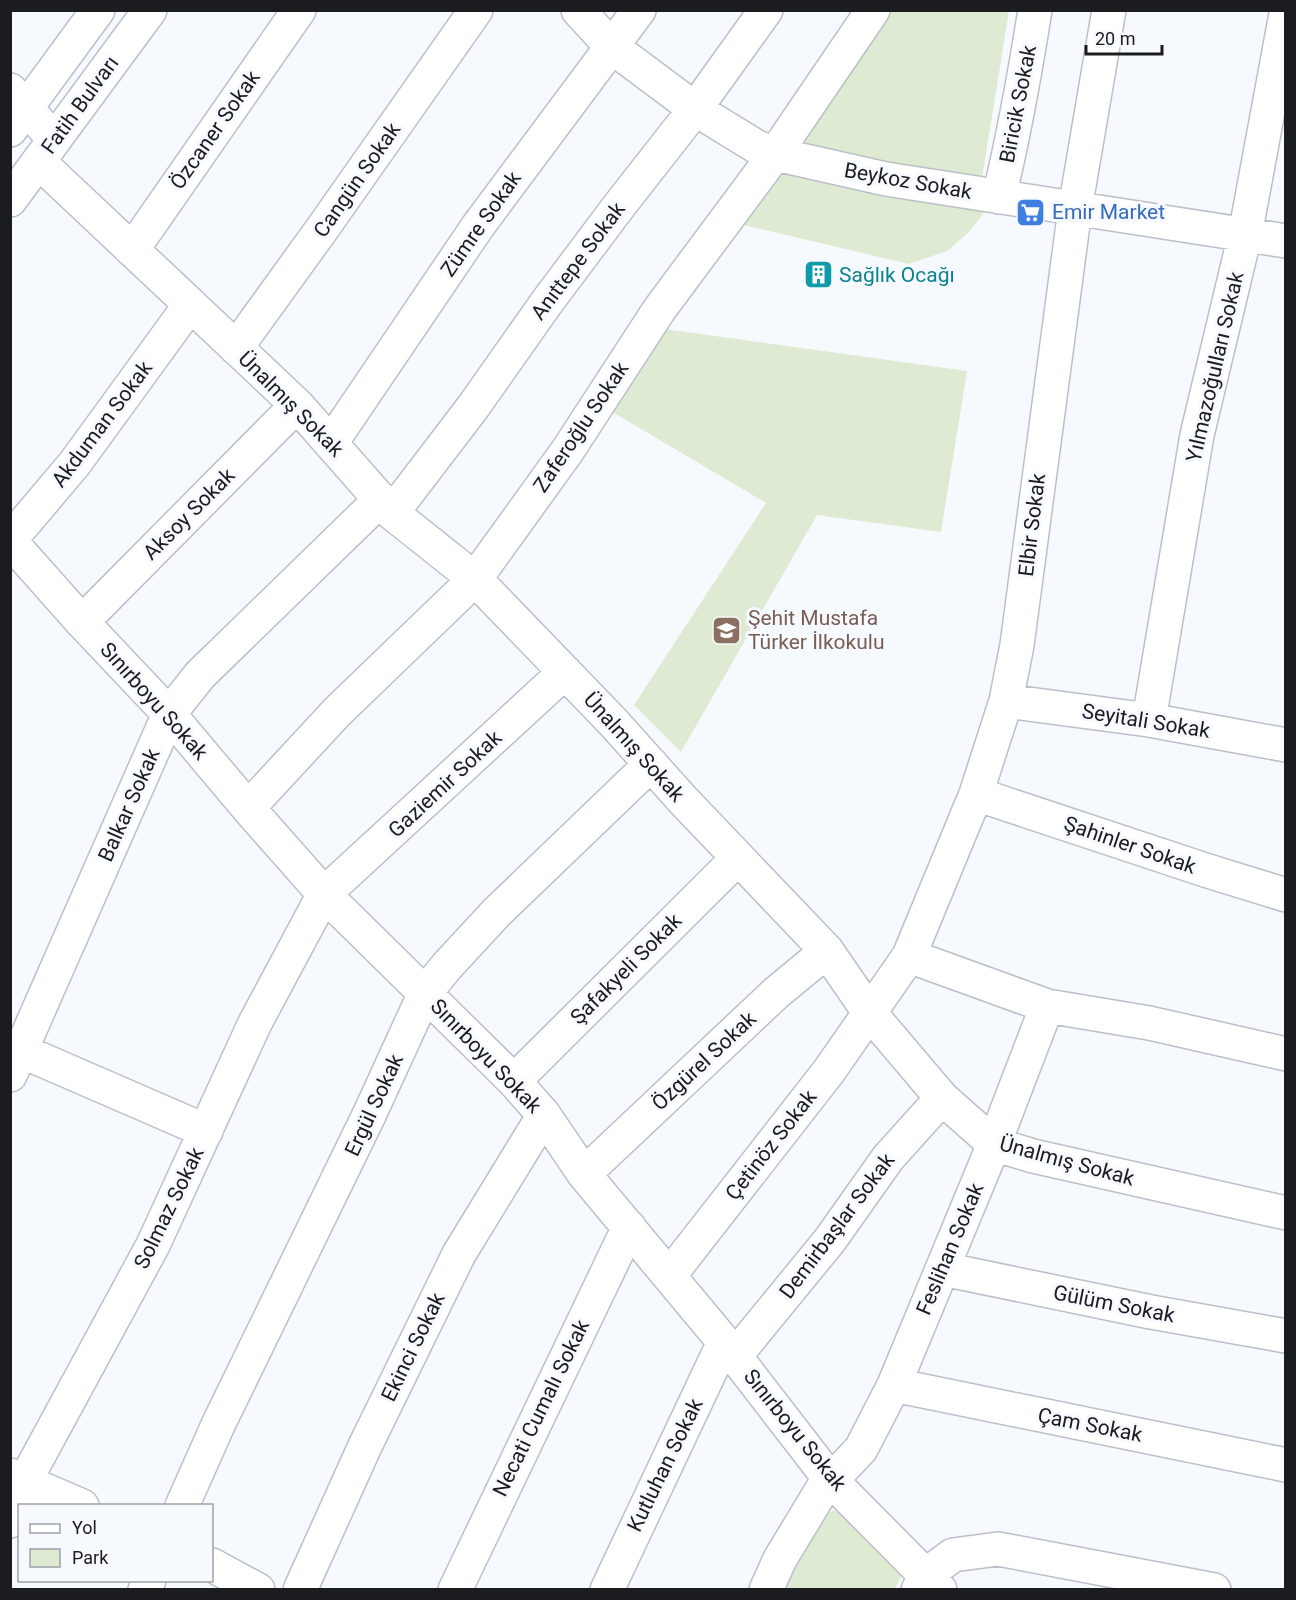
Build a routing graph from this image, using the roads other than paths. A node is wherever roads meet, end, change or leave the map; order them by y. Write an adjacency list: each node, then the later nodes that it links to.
1 (98, 10): 13 (street)
2 (299, 10): 22 (street, Özcaner Sokak)
3 (476, 10): 24 (street, Cangün Sokak)
4 (578, 10): 12 (street, Beykoz Sokak)
5 (639, 10): 12 (street, Zümre Sokak)
6 (766, 10): 14 (street, Anıttepe Sokak)
7 (873, 10): 16 (street, Zaferoğlu Sokak)
8 (1035, 10): 17 (street, Biricik Sokak)
9 (1109, 10): 19 (street, Elbir Sokak)
10 (1286, 14): 20 (street, Yılmazoğulları Sokak)
11 (138, 15): 15 (street, Fatih Bulvarı)
12 (612, 47): 14 (street, Beykoz Sokak); 26 (street, Zümre Sokak)
13 (16, 109): 15 (street, Ünalmış Sokak)
14 (695, 109): 16 (street, Beykoz Sokak); 27 (street, Anıttepe Sokak)
15 (46, 150): 18 (street, Fatih Bulvarı); 22 (street, Ünalmış Sokak)
16 (775, 154): 17 (street, Beykoz Sokak); 29 (street, Zaferoğlu Sokak)
17 (999, 197): 19 (street, Beykoz Sokak)
18 (10, 200)
19 (1075, 209): 20 (street, Beykoz Sokak); 32 (street, Elbir Sokak)
20 (1245, 235): 21 (street, Beykoz Sokak); 34 (street, Yılmazoğulları Sokak)
21 (1286, 241)
22 (132, 250): 23 (street, Ünalmış Sokak)
23 (190, 305): 24 (street, Ünalmış Sokak); 28 (street, Akduman Sokak)
24 (236, 348): 25 (street, Ünalmış Sokak)
25 (297, 405): 26 (street, Ünalmış Sokak); 30 (street, Aksoy Sokak)
26 (331, 442): 27 (street, Ünalmış Sokak)
27 (387, 506): 29 (street, Ünalmış Sokak); 33 (street, Balkar Sokak)
28 (10, 540): 30 (street, Sınırboyu Sokak)
29 (475, 579): 31 (street, Ünalmış Sokak); 38 (street, Zaferoğlu Sokak)
30 (82, 622): 33 (street, Sınırboyu Sokak)
31 (565, 672): 36 (street, Ünalmış Sokak); 40 (street, Gaziemir Sokak)
32 (1006, 700): 34 (street, Seyitali Sokak); 37 (street, Elbir Sokak)
33 (169, 714): 38 (street, Sınırboyu Sokak); 48 (street, Balkar Sokak)
34 (1149, 720): 35 (street, Seyitali Sokak)
35 (1286, 745)
36 (651, 764): 39 (street, Ünalmış Sokak); 44 (street, Ergül Sokak)
37 (976, 794): 41 (street, Şahinler Sokak); 43 (street, Elbir Sokak)
38 (248, 808): 40 (street, Sınırboyu Sokak)
39 (738, 858): 42 (street, Ünalmış Sokak); 49 (street, Şafakyeli Sokak)
40 (324, 894): 44 (street, Sınırboyu Sokak); 52 (street, Solmaz Sokak)
41 (1286, 895)
42 (827, 951): 46 (street, Ünalmış Sokak); 54 (street, Özgürel Sokak)
43 (909, 956): 45 (street); 46 (street, Elbir Sokak)
44 (425, 993): 49 (street, Sınırboyu Sokak); 66 (street, Ergül Sokak)
45 (1047, 1006): 47 (street); 53 (street, Feslihan Sokak)
46 (869, 1012): 50 (street, Ünalmış Sokak); 58 (street, Çetinöz Sokak)
47 (1286, 1054)
48 (14, 1057): 52 (street)
49 (514, 1081): 51 (street, Sınırboyu Sokak)
50 (942, 1098): 53 (street, Ünalmış Sokak); 60 (street, Demirbaşlar Sokak)
51 (544, 1115): 54 (street, Sınırboyu Sokak); 71 (street, Ekinci Sokak)
52 (206, 1131): 63 (street, Solmaz Sokak)
53 (994, 1144): 55 (street, Ünalmış Sokak); 57 (street, Feslihan Sokak)
54 (584, 1174): 56 (street, Sınırboyu Sokak)
55 (1286, 1214)
56 (629, 1227): 58 (street, Sınırboyu Sokak); 72 (street, Necati Cumalı Sokak)
57 (943, 1269): 59 (street, Gülüm Sokak); 61 (street, Feslihan Sokak)
58 (669, 1276): 60 (street, Sınırboyu Sokak)
59 (1286, 1336)
60 (730, 1349): 64 (street, Sınırboyu Sokak); 73 (street, Kutluhan Sokak)
61 (894, 1385): 62 (street, Çam Sokak); 64 (street, Feslihan Sokak)
62 (1286, 1465)
63 (18, 1478): 65 (street); 67 (street, Solmaz Sokak)
64 (830, 1478): 69 (street, Sınırboyu Sokak); 74 (street, Feslihan Sokak)
65 (77, 1504)
66 (183, 1504)
67 (10, 1521)
68 (213, 1566): 70 (street)
69 (928, 1585): 75 (street)
70 (258, 1590)
71 (300, 1590)
72 (455, 1590)
73 (607, 1590)
74 (766, 1590)
75 (1214, 1590)

